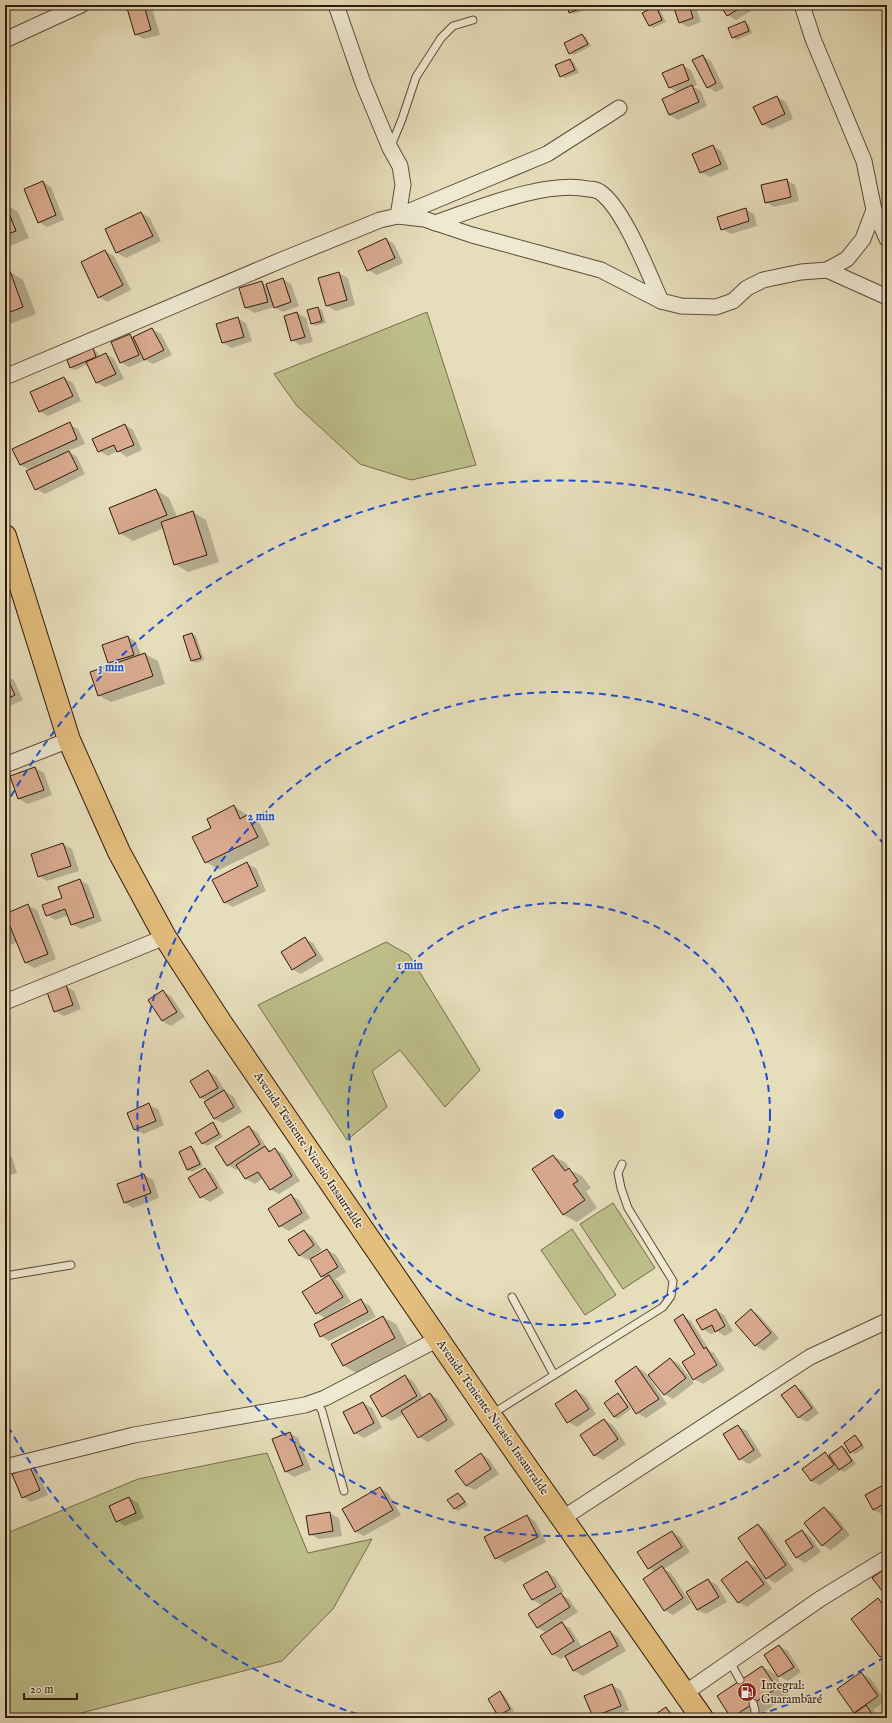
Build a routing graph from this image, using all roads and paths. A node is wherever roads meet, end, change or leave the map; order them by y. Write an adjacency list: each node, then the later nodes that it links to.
1 (81, 5): 5 (street)
2 (336, 5): 7 (street)
3 (802, 5): 8 (street)
4 (472, 20): 7 (lane)
5 (5, 40)
6 (619, 108): 9 (street)
7 (390, 148): 9 (street)
8 (874, 210): 11 (street); 12 (street)
9 (398, 216): 10 (street); 15 (street)
10 (435, 223): 14 (street); 14 (street)
11 (887, 239)
12 (827, 270): 13 (street); 14 (street)
13 (887, 296)
14 (661, 300)
15 (5, 377)
16 (5, 536): 17 (main road, Avenida Teniente Nicasio Insaurralde)
17 (69, 740): 18 (street); 19 (main road, Avenida Teniente Nicasio Insaurralde)
18 (5, 765)
19 (165, 937): 20 (street); 26 (main road, Avenida Teniente Nicasio Insaurralde)
20 (5, 1002)
21 (622, 1164): 27 (lane)
22 (71, 1265): 23 (lane)
23 (5, 1276)
24 (512, 1297): 27 (lane)
25 (887, 1321): 32 (street)
26 (438, 1339): 28 (street); 29 (main road, Avenida Teniente Nicasio Insaurralde)
27 (554, 1375): 29 (lane)
28 (316, 1401): 30 (street); 31 (lane)
29 (490, 1415): 32 (main road, Avenida Teniente Nicasio Insaurralde)
30 (5, 1467)
31 (344, 1491)
32 (563, 1518): 36 (main road, Avenida Teniente Nicasio Insaurralde)
33 (887, 1558): 34 (street)
34 (730, 1662): 35 (lane); 36 (street)
35 (740, 1680)
36 (685, 1693): 38 (main road, Avenida Teniente Nicasio Insaurralde)
37 (753, 1703): 39 (lane)
38 (702, 1718)
39 (754, 1718)

